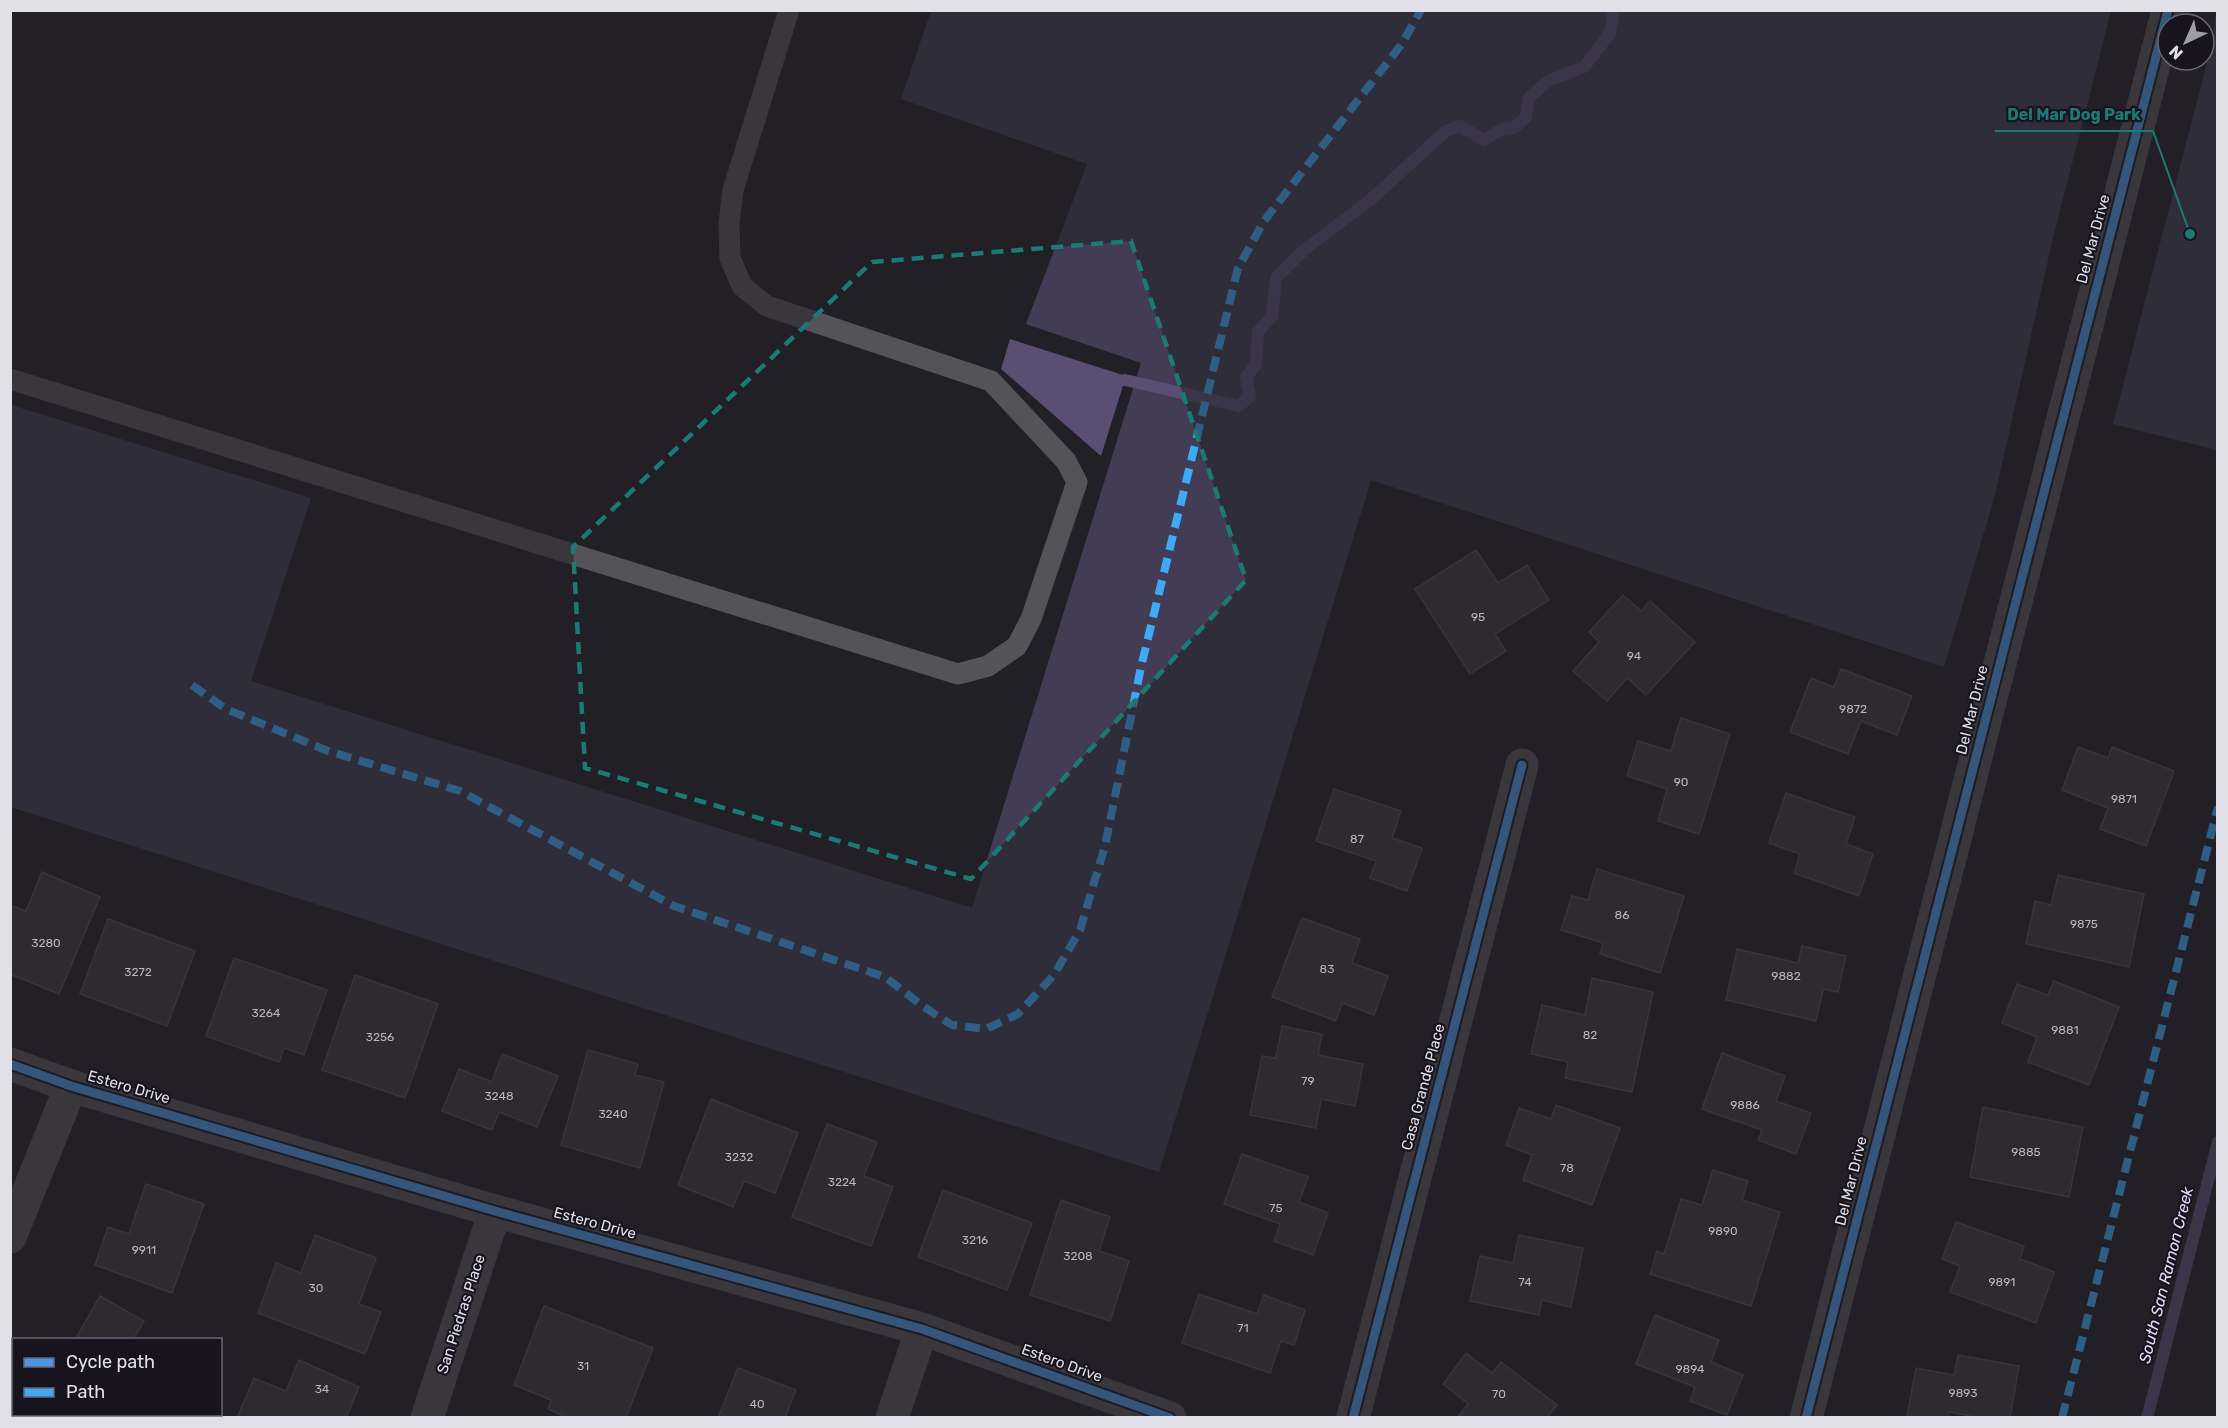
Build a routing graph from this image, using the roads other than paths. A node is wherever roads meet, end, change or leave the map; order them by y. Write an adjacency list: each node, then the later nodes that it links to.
1 (789, 10): 3 (lane)
2 (2168, 10): 14 (street, Del Mar Drive)
3 (10, 379)
4 (1522, 765): 13 (street, Casa Grande Place)
5 (10, 1064): 6 (street, Estero Drive)
6 (71, 1086): 7 (street, Estero Drive); 8 (street)
7 (495, 1211): 9 (street, Estero Drive); 10 (street, San Piedras Place)
8 (10, 1237)
9 (921, 1329): 11 (street); 12 (street, Estero Drive)
10 (427, 1418)
11 (892, 1418)
12 (1170, 1418)
13 (1353, 1418)
14 (1806, 1418)

